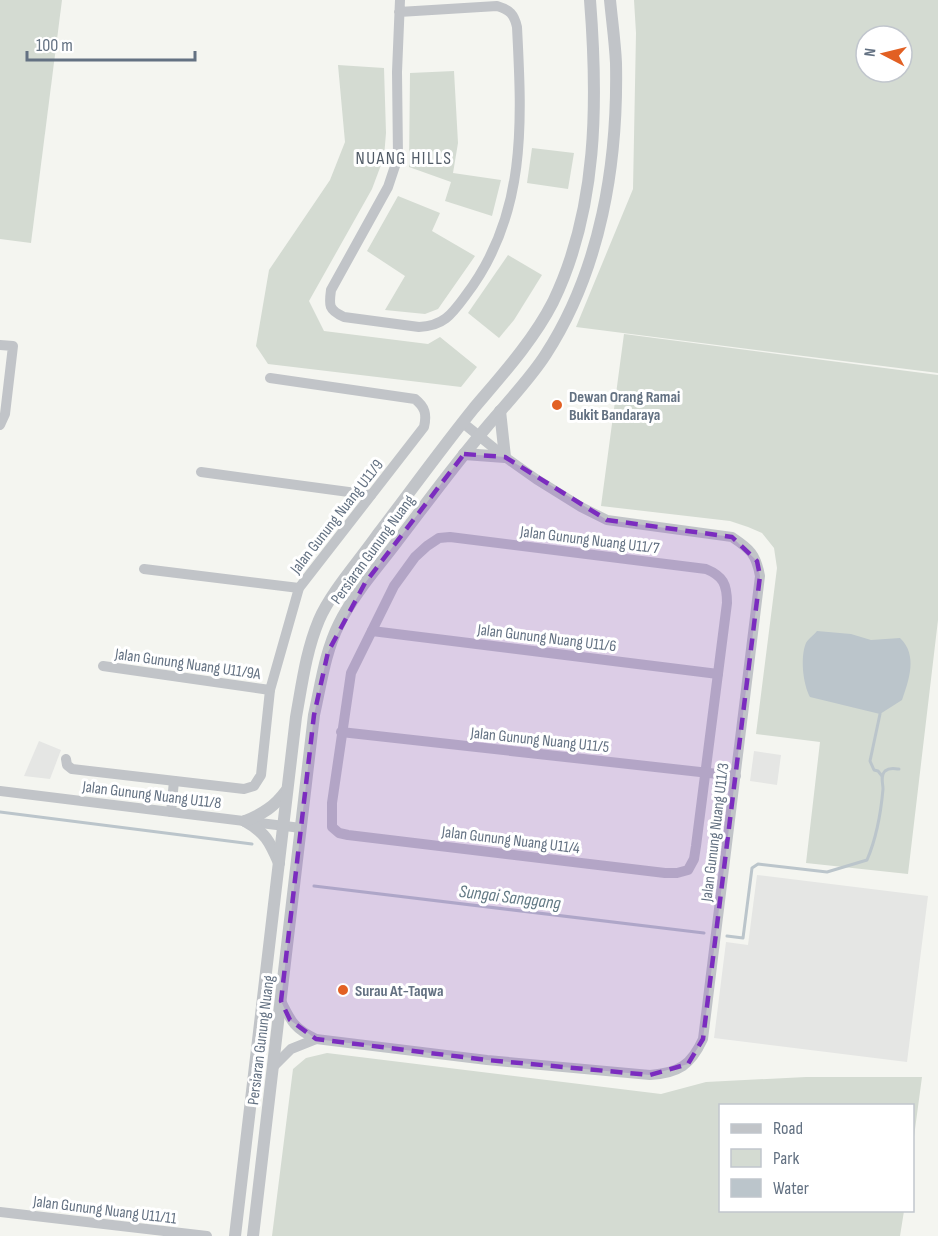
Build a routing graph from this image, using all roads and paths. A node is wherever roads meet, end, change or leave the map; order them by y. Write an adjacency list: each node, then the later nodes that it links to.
1 (400, 0): 4 (street)
2 (590, 0): 8 (street, Persiaran Gunung Nuang)
3 (610, 0): 7 (street, Persiaran Gunung Nuang)
4 (399, 12): 4 (street)
5 (0, 345): 9 (street)
6 (270, 378): 14 (street, Jalan Gunung Nuang U11/9)
7 (500, 411): 10 (street, Persiaran Gunung Nuang); 12 (street)
8 (463, 423): 10 (street, Jalan Gunung Nuang U11/3); 26 (street, Persiaran Gunung Nuang)
9 (0, 425)
10 (478, 436): 11 (street, Persiaran Gunung Nuang); 12 (street, Jalan Gunung Nuang U11/3)
11 (464, 454): 12 (street); 31 (street, Persiaran Gunung Nuang)
12 (505, 457): 24 (street, Jalan Gunung Nuang U11/3)
13 (201, 472): 14 (street)
14 (371, 495): 16 (street, Jalan Gunung Nuang U11/9)
15 (144, 569): 16 (street)
16 (299, 588): 20 (street, Jalan Gunung Nuang U11/9)
17 (372, 631): 19 (street, Jalan Gunung Nuang U11/6); 19 (street, Jalan Gunung Nuang U11/7); 21 (street)
18 (103, 666): 20 (street, Jalan Gunung Nuang U11/9A)
19 (718, 674): 23 (street)
20 (270, 690): 25 (street, Jalan Gunung Nuang U11/9)
21 (341, 732): 23 (street, Jalan Gunung Nuang U11/5); 23 (street, Jalan Gunung Nuang U11/4)
22 (66, 759): 25 (street, Jalan Gunung Nuang U11/9)
23 (706, 772): 24 (street, Jalan Gunung Nuang U11/5)
24 (736, 776): 34 (street, Jalan Gunung Nuang U11/3)
25 (174, 781): 28 (street)
26 (288, 789): 29 (street); 30 (street, Persiaran Gunung Nuang)
27 (0, 791): 28 (street, Jalan Gunung Nuang U11/8)
28 (171, 812): 29 (street, Jalan Gunung Nuang U11/8)
29 (245, 821): 30 (street, Jalan Gunung Nuang U11/8); 32 (street)
30 (284, 825): 31 (street, Jalan Gunung Nuang U11/8); 32 (street, Persiaran Gunung Nuang)
31 (301, 828): 33 (street, Persiaran Gunung Nuang)
32 (279, 864): 40 (street, Persiaran Gunung Nuang)
33 (281, 1000): 34 (street, Jalan Gunung Nuang U11/3); 35 (street, Persiaran Gunung Nuang)
34 (316, 1039): 35 (street)
35 (273, 1067): 41 (street, Persiaran Gunung Nuang)
36 (0, 1212): 37 (street, Jalan Gunung Nuang U11/11)
37 (104, 1224): 38 (street); 39 (street, Jalan Gunung Nuang U11/11)
38 (103, 1236)
39 (207, 1236)
40 (235, 1236)
41 (254, 1236)

